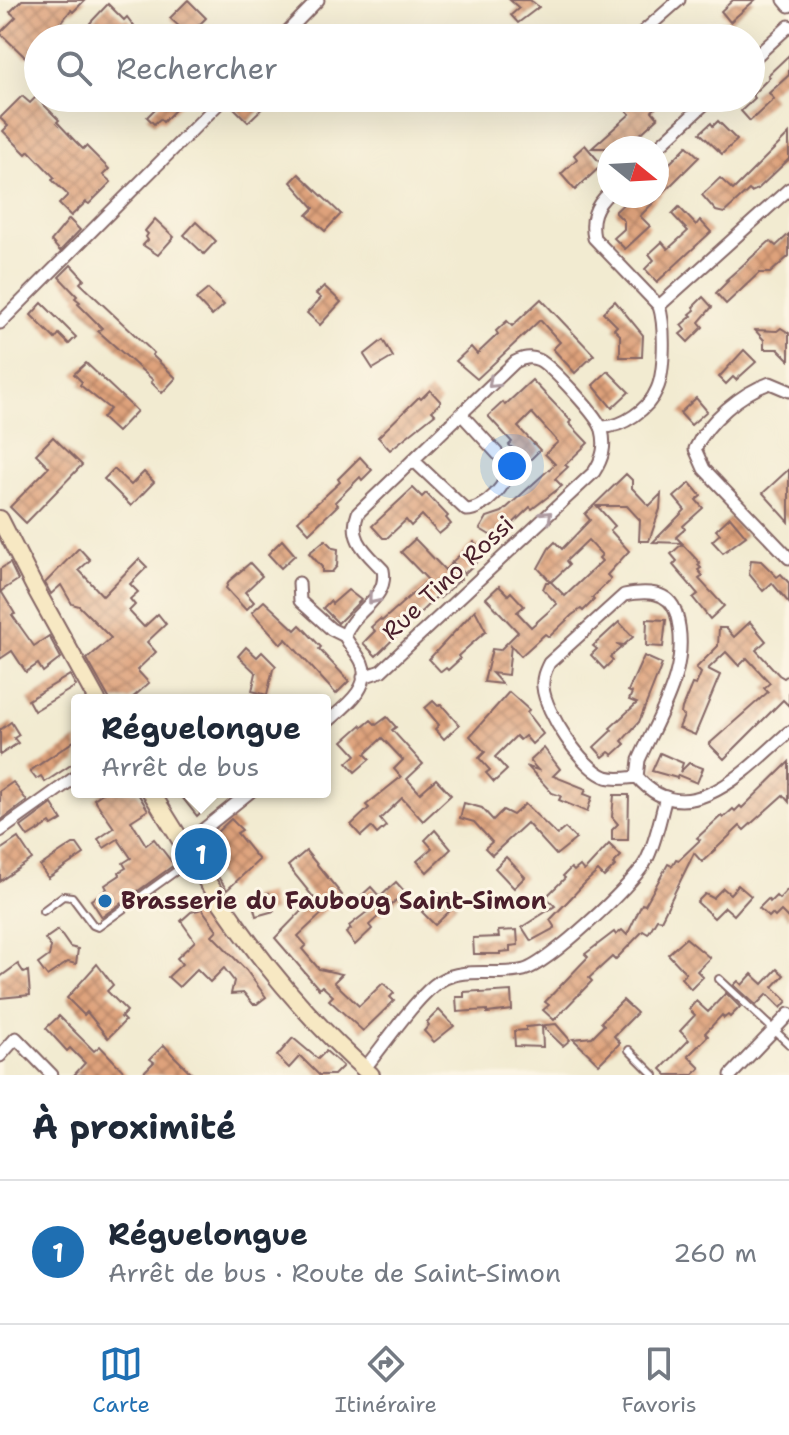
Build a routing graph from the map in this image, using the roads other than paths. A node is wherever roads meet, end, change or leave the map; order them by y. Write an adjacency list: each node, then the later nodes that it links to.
1 (318, 0): 5 (street)
2 (679, 0): 6 (street)
3 (784, 0): 4 (street)
4 (789, 6)
5 (295, 24)
6 (652, 24)
7 (789, 26): 8 (street)
8 (765, 48)
9 (210, 112): 15 (street)
10 (696, 112): 11 (street)
11 (669, 137)
12 (789, 189): 14 (street)
13 (597, 206): 14 (street)
14 (659, 306): 18 (street)
15 (0, 323)
16 (789, 391): 21 (street)
17 (461, 414): 18 (street, Rue Tino Rossi, one-way to 17); 19 (street, Rue Tino Rossi); 19 (street, Rue Tino Rossi)
18 (601, 427): 24 (street, Rue Tino Rossi, one-way to 18)
19 (413, 460): 23 (street, Rue Tino Rossi, one-way to 23)
20 (0, 519): 25 (main road)
21 (789, 558)
22 (299, 583): 23 (street)
23 (345, 636): 24 (street, Rue Tino Rossi)
24 (363, 677): 26 (street, Rue Tino Rossi)
25 (94, 694)
26 (331, 718)
27 (789, 732): 30 (street)
28 (637, 777): 28 (street); 30 (street)
29 (71, 780): 33 (street)
30 (666, 797): 42 (street)
31 (155, 798): 34 (main road)
32 (244, 798): 34 (street)
33 (0, 831)
34 (188, 852): 35 (lane); 42 (main road)
35 (43, 911)
36 (719, 979): 38 (lane)
37 (789, 1014): 38 (street)
38 (774, 1030): 39 (lane); 45 (street)
39 (789, 1044)
40 (629, 1050): 44 (lane)
41 (0, 1056): 43 (street)
42 (368, 1072)
43 (52, 1075)
44 (654, 1075)
45 (731, 1075)

